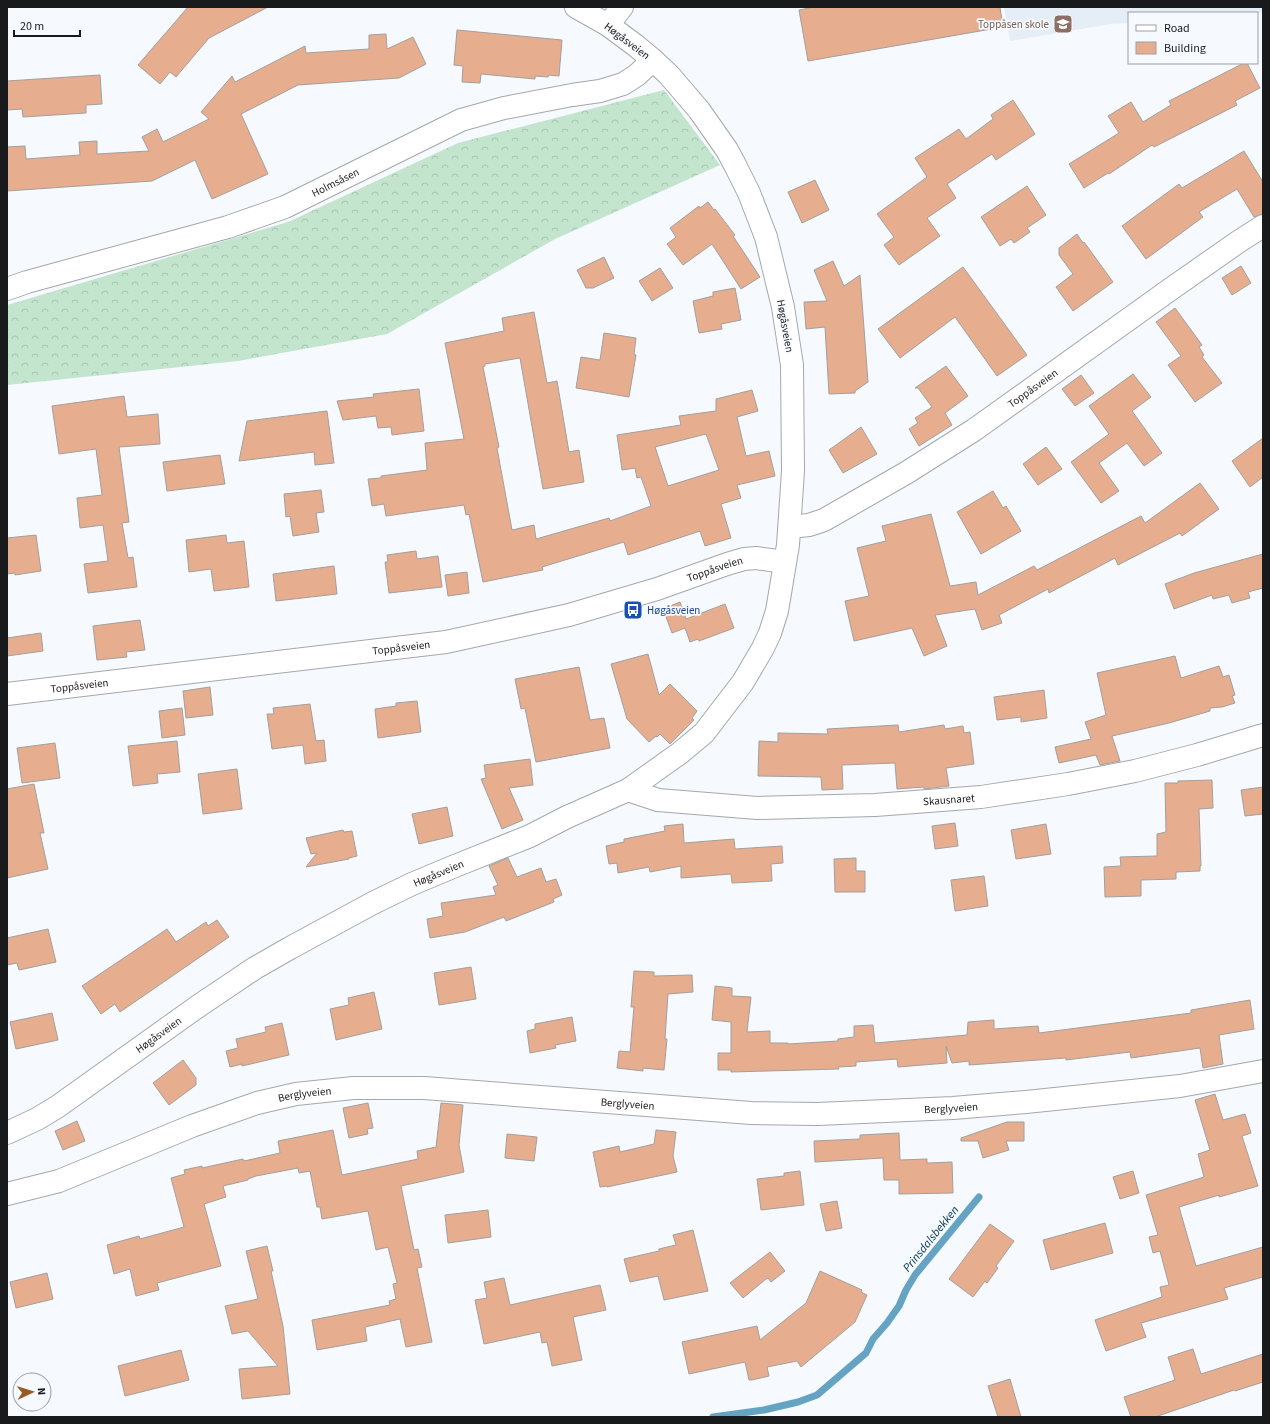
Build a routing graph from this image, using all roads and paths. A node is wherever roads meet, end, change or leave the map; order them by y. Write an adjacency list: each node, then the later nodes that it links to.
1 (576, 7): 3 (street, Høgåsveien)
2 (622, 7): 3 (street)
3 (608, 25): 4 (street, Høgåsveien)
4 (653, 60): 6 (street, Holmsåsen); 7 (street, Høgåsveien)
5 (1263, 226): 7 (street, Toppåsveien)
6 (7, 289)
7 (790, 527): 8 (street, Høgåsveien)
8 (785, 562): 9 (street, Toppåsveien); 11 (street, Høgåsveien)
9 (7, 694)
10 (1263, 734): 11 (street, Skausnaret)
11 (628, 790): 13 (street, Høgåsveien)
12 (1263, 1071): 14 (street, Berglyveien)
13 (7, 1133)
14 (7, 1194)

